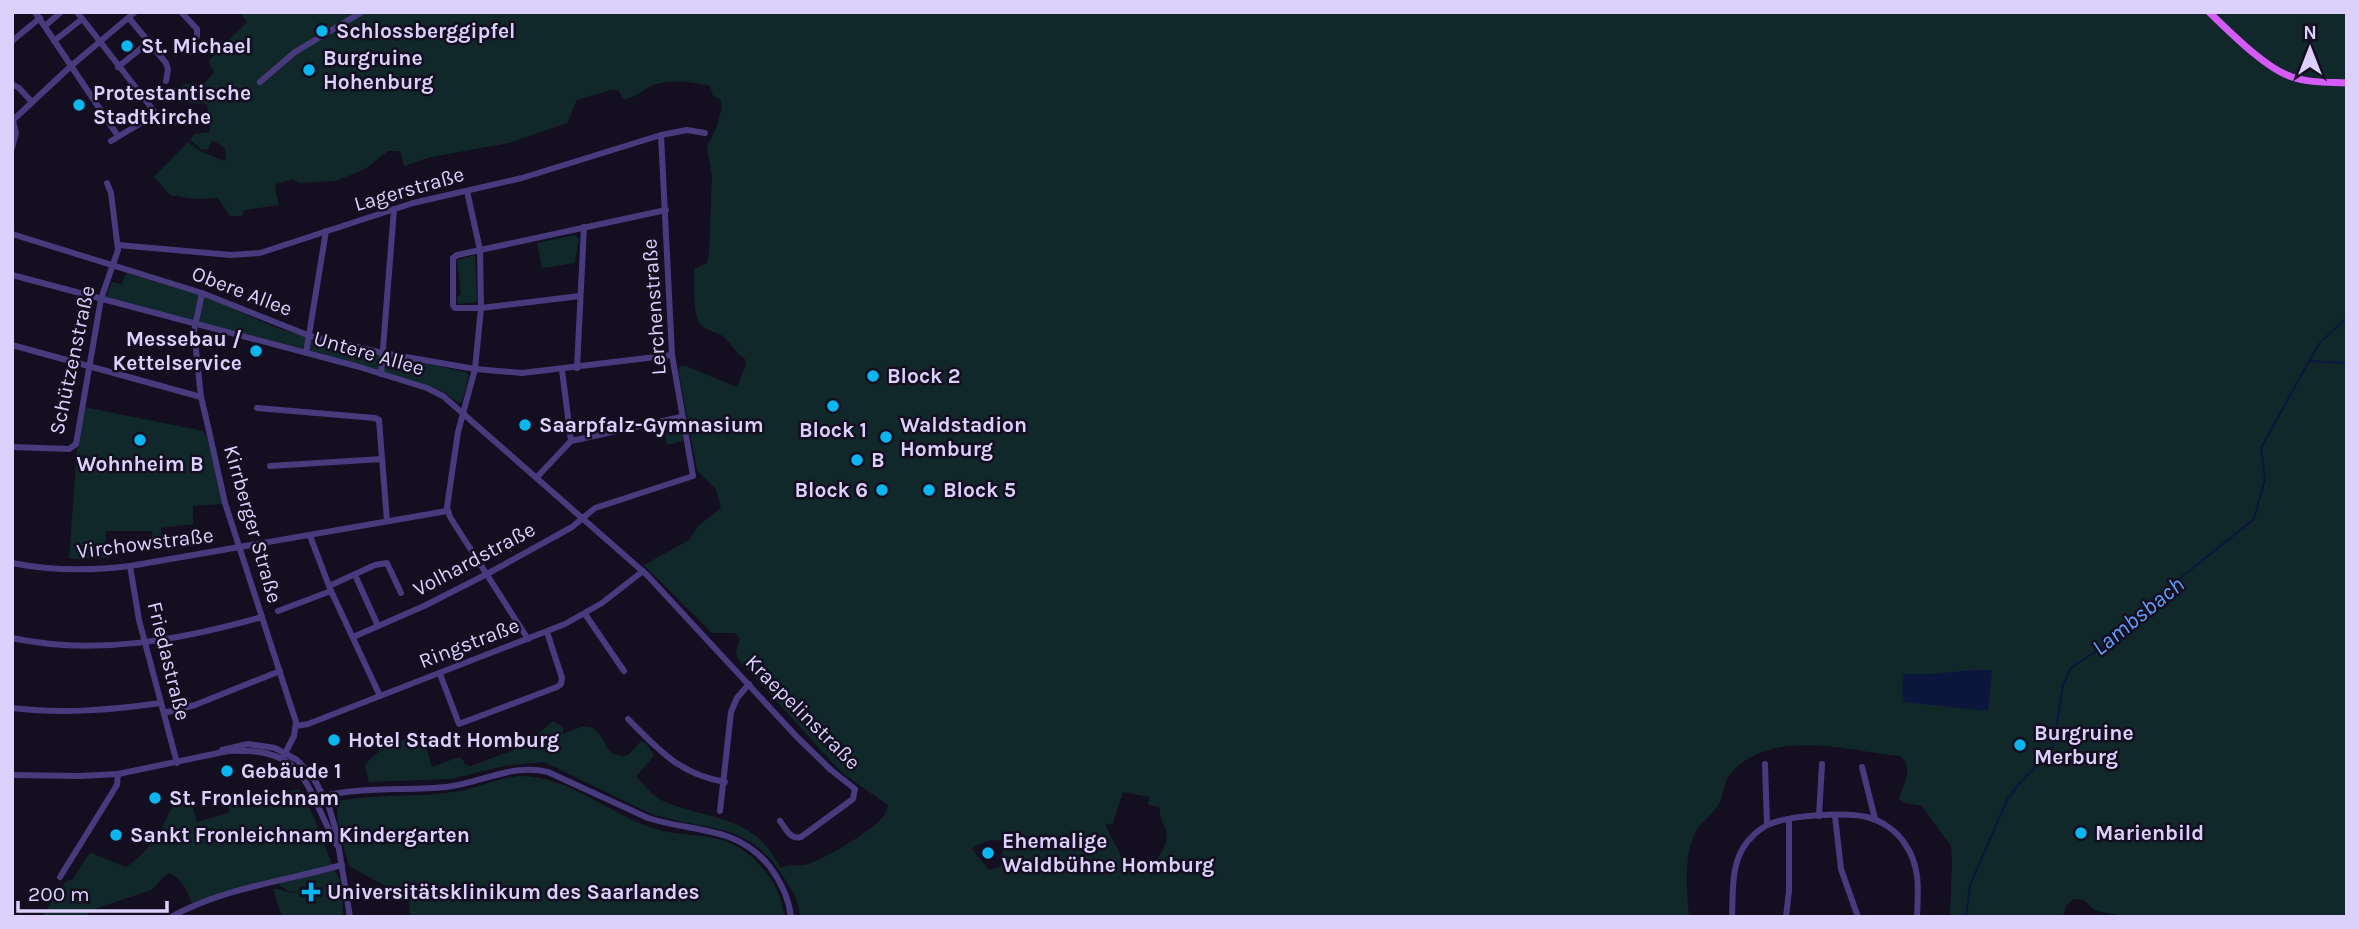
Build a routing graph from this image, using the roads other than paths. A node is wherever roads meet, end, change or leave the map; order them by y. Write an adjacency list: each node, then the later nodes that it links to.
1 (61, 12): 9 (street)
2 (77, 12): 8 (street)
3 (181, 12): 10 (street)
4 (362, 12): 18 (street)
5 (2209, 12): 19 (main road)
6 (37, 15): 9 (street); 11 (street)
7 (132, 15): 13 (street); 14 (street)
8 (82, 19): 12 (street); 13 (street)
9 (45, 26): 12 (street)
10 (197, 36)
11 (12, 41)
12 (54, 41): 15 (street)
13 (100, 42): 15 (street); 16 (street)
14 (149, 42): 16 (street); 17 (street)
15 (71, 66): 21 (street); 25 (street)
16 (118, 67): 25 (street)
17 (166, 81)
18 (260, 82)
19 (2347, 83)
20 (12, 84): 21 (street)
21 (32, 101): 22 (street)
22 (13, 121): 27 (street)
23 (705, 133): 24 (street, Lagerstraße)
24 (661, 135): 29 (street, Lagerstraße); 31 (street, Lerchenstraße)
25 (118, 136): 26 (street)
26 (111, 141)
27 (12, 148)
28 (107, 183): 35 (street, Schützenstraße)
29 (467, 191): 30 (street, Lagerstraße); 36 (street)
30 (394, 209): 33 (street, Lagerstraße); 47 (street)
31 (666, 210): 32 (street); 48 (street, Lerchenstraße)
32 (584, 227): 36 (street); 40 (street)
33 (326, 231): 35 (street, Lagerstraße); 44 (street)
34 (12, 234): 37 (street, Obere Allee)
35 (118, 245): 37 (street, Schützenstraße)
36 (481, 250): 42 (street); 42 (street)
37 (114, 264): 39 (street, Obere Allee); 41 (street, Schützenstraße)
38 (12, 275): 41 (street, Untere Allee)
39 (202, 293): 43 (street, Kirrberger Straße); 44 (street, Obere Allee)
40 (580, 296): 42 (street); 50 (street)
41 (101, 299): 43 (street, Untere Allee); 49 (street, Schützenstraße)
42 (481, 308): 51 (street)
43 (194, 325): 46 (street, Untere Allee); 54 (street, Kirrberger Straße)
44 (310, 336): 46 (street); 47 (street, Obere Allee)
45 (12, 345): 49 (street)
46 (306, 353): 53 (street, Untere Allee)
47 (383, 353): 51 (street, Obere Allee); 53 (street)
48 (672, 355): 50 (street, Obere Allee); 57 (street, Lerchenstraße)
49 (89, 366): 54 (street); 59 (street, Schützenstraße)
50 (577, 368): 52 (street, Obere Allee)
51 (475, 369): 52 (street, Obere Allee); 56 (street)
52 (562, 370): 58 (street)
53 (381, 374): 56 (street, Untere Allee)
54 (201, 397): 68 (street, Kirrberger Straße)
55 (257, 408): 60 (street)
56 (463, 412): 63 (street, Untere Allee); 64 (street)
57 (681, 417): 58 (street); 62 (street, Lerchenstraße)
58 (571, 441): 63 (street)
59 (12, 447)
60 (382, 459): 61 (street); 66 (street)
61 (270, 466)
62 (693, 476): 65 (street, Volhardstraße)
63 (537, 477): 65 (street, Untere Allee)
64 (447, 511): 66 (street, Virchowstraße); 72 (street)
65 (583, 517): 71 (street, Untere Allee); 72 (street, Volhardstraße)
66 (387, 522): 67 (street, Virchowstraße)
67 (310, 536): 68 (street, Virchowstraße); 74 (street)
68 (240, 548): 70 (street, Virchowstraße); 78 (street, Kirrberger Straße)
69 (12, 564): 70 (street, Virchowstraße)
70 (131, 566): 84 (street, Friedastraße)
71 (643, 571): 77 (street, Ringstraße); 85 (street, Untere Allee)
72 (487, 574): 79 (street, Volhardstraße); 83 (street)
73 (355, 575): 74 (street, Volhardstraße); 75 (street, Volhardstraße); 79 (street)
74 (330, 589): 76 (street, Volhardstraße); 81 (street)
75 (401, 593)
76 (278, 611)
77 (585, 614): 80 (street, Ringstraße); 87 (street)
78 (262, 617): 84 (street); 86 (street, Kirrberger Straße)
79 (378, 626): 81 (street, Volhardstraße)
80 (547, 632): 83 (street, Ringstraße); 88 (street)
81 (353, 636): 90 (street)
82 (12, 638): 84 (street)
83 (528, 639): 88 (street, Ringstraße)
84 (145, 642): 91 (street, Friedastraße)
85 (712, 644): 89 (street, Kraepelinstraße)
86 (280, 671): 93 (street); 95 (street, Kirrberger Straße)
87 (624, 671)
88 (440, 674): 90 (street, Ringstraße)
89 (748, 684): 105 (street); 113 (street, Kraepelinstraße)
90 (380, 696): 95 (street, Ringstraße)
91 (161, 703): 92 (street); 93 (street, Friedastraße)
92 (12, 708)
93 (164, 713): 99 (street, Friedastraße)
94 (628, 719): 105 (street)
95 (296, 726): 96 (street)
96 (286, 752): 97 (street); 98 (street); 106 (street)
97 (214, 754): 98 (street); 99 (street)
98 (282, 760): 107 (street)
99 (177, 763): 103 (street)
100 (1765, 764): 114 (street)
101 (1822, 764): 109 (street)
102 (1862, 766): 112 (street)
103 (118, 774): 104 (street); 117 (street)
104 (12, 775)
105 (725, 782): 108 (street)
106 (324, 796): 107 (street); 115 (street); 120 (street)
107 (316, 798): 115 (street)
108 (720, 811)
109 (1819, 816): 110 (street); 111 (street)
110 (1835, 816): 112 (street); 123 (street)
111 (1788, 819): 114 (street); 122 (street)
112 (1875, 820): 124 (street)
113 (780, 821)
114 (1767, 825): 121 (street)
115 (337, 845): 116 (street)
116 (342, 865): 118 (street); 119 (street)
117 (61, 877)
118 (171, 917)
119 (350, 917)
120 (791, 917)
121 (1732, 917)
122 (1786, 917)
123 (1858, 917)
124 (1917, 917)

